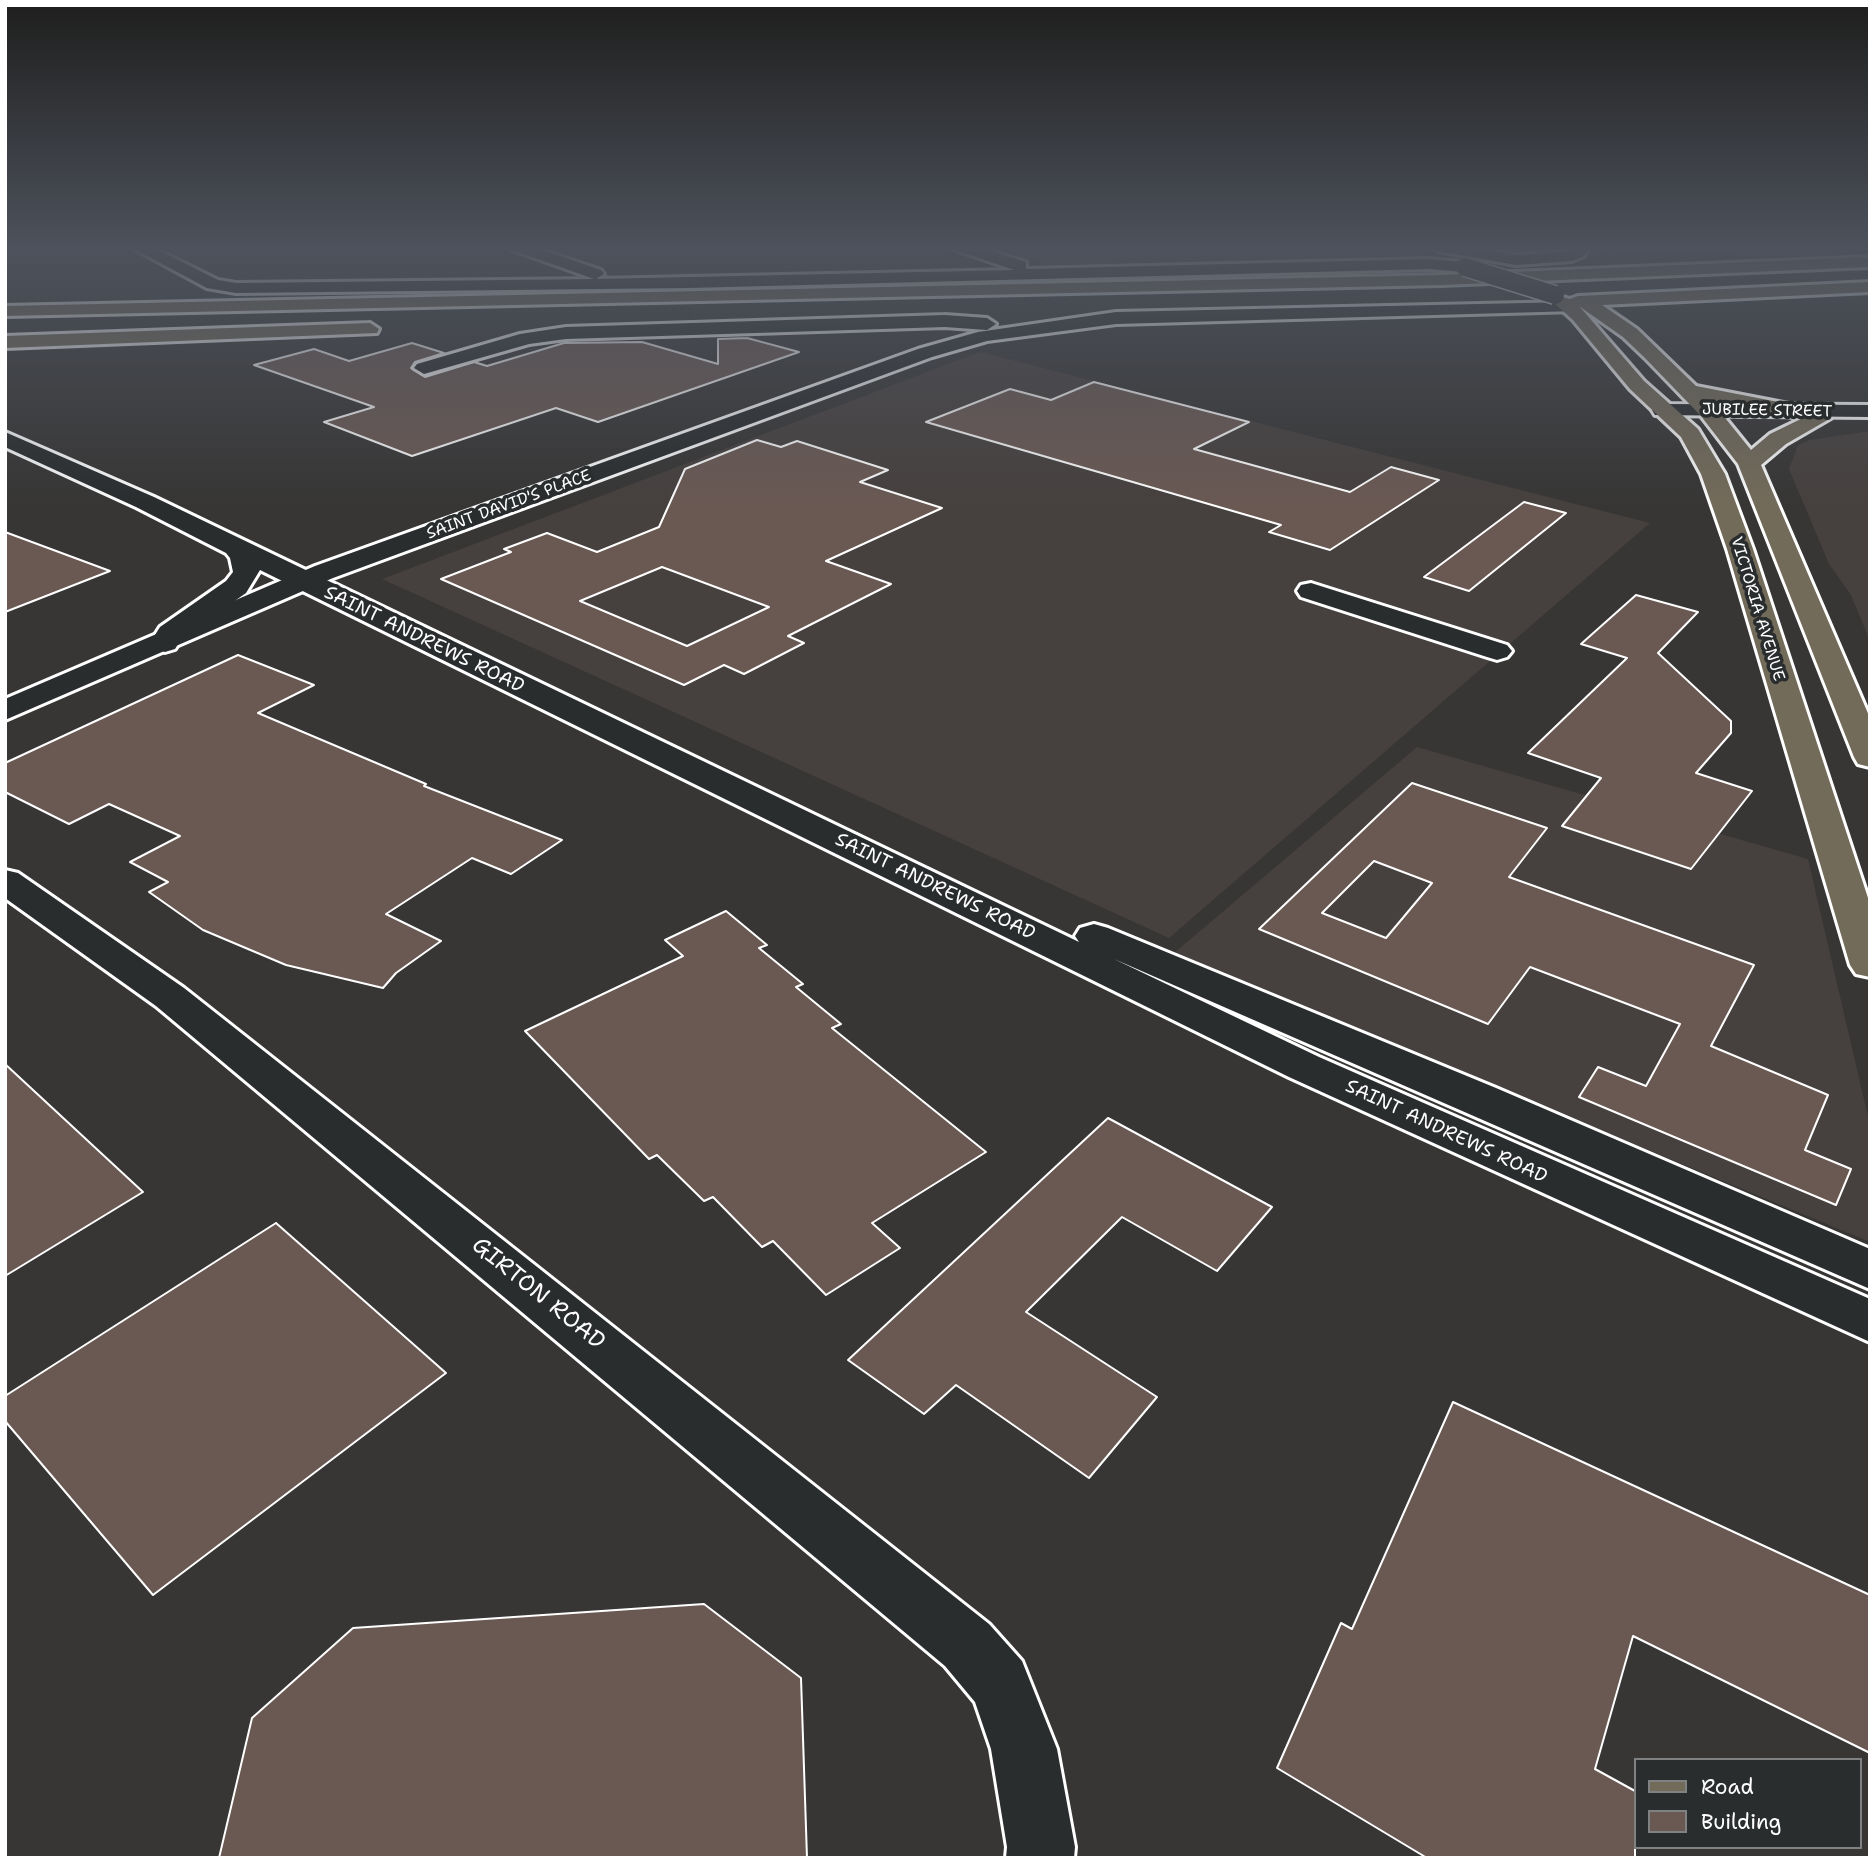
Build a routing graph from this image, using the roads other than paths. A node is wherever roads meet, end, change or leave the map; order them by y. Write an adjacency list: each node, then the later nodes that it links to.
1 (258, 333): 6 (main road)
2 (568, 333): 7 (street)
3 (1007, 333): 18 (street, SAINT DAVID'S PLACE)
4 (1593, 333): 10 (main road, VICTORIA AVENUE)
5 (1630, 333): 8 (main road)
6 (5, 342)
7 (424, 368)
8 (1687, 390): 11 (main road); 12 (main road)
9 (1870, 411): 12 (street, JUBILEE STREET)
10 (1667, 413): 11 (street, JUBILEE STREET); 25 (main road, VICTORIA AVENUE)
11 (1712, 414): 12 (street, JUBILEE STREET); 16 (main road)
12 (1809, 415): 13 (street, JUBILEE STREET); 16 (main road)
13 (1870, 418)
14 (5, 420): 18 (street, SAINT ANDREWS ROAD)
15 (5, 439): 17 (street, SAINT ANDREWS ROAD)
16 (1749, 463): 23 (main road)
17 (233, 546): 18 (street, SAINT ANDREWS ROAD); 20 (street)
18 (313, 577): 20 (street, SAINT DAVID'S PLACE); 26 (street, SAINT ANDREWS ROAD); 27 (street, SAINT ANDREWS ROAD)
19 (1311, 591): 21 (street)
20 (165, 643): 22 (street, SAINT DAVID'S PLACE)
21 (1497, 651)
22 (5, 711)
23 (1870, 757)
24 (5, 881): 28 (street, GIRTON ROAD)
25 (1870, 965)
26 (1870, 1270)
27 (1870, 1322)
28 (1040, 1858)

